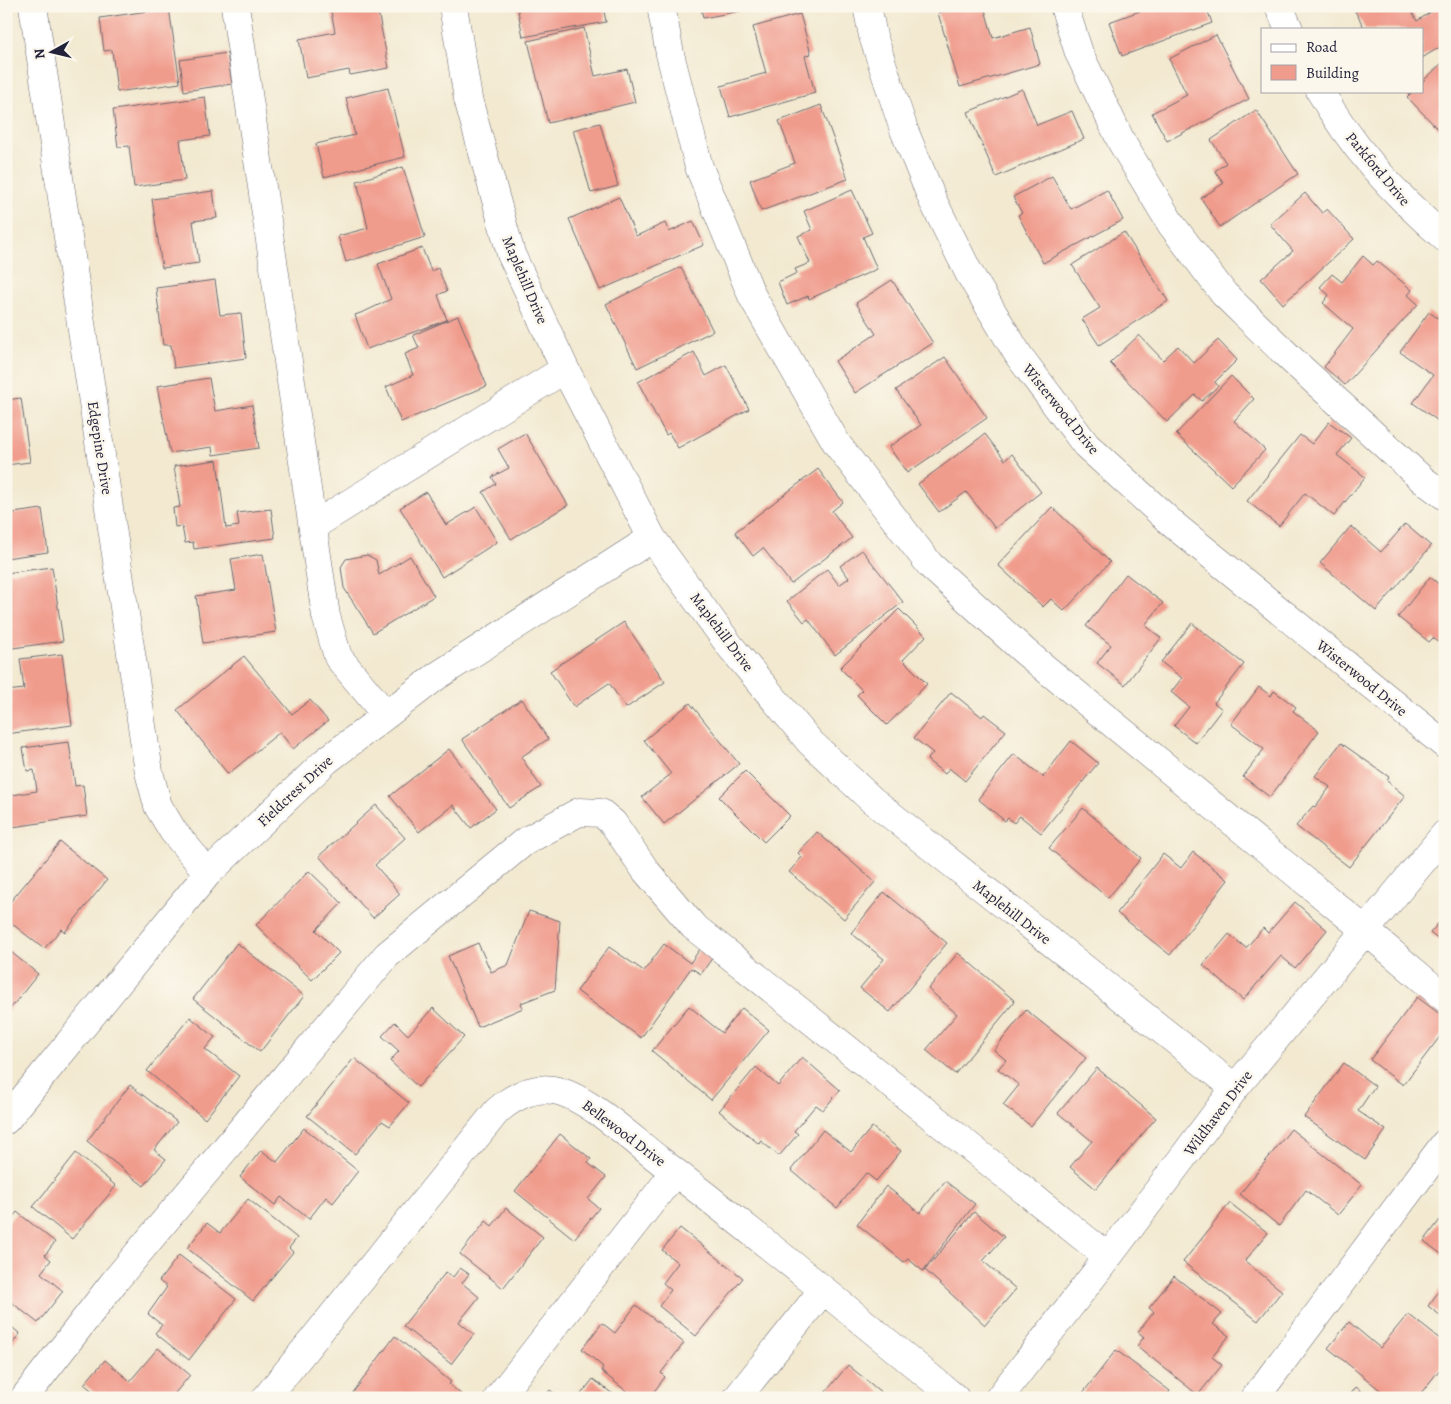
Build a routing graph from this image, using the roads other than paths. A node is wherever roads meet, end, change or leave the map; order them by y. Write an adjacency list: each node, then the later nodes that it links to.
1 (32, 6): 18 (street, Edgepine Drive)
2 (235, 6): 13 (street)
3 (453, 6): 11 (street, Maplehill Drive)
4 (661, 6): 19 (street)
5 (867, 6): 16 (street, Wisterwood Drive)
6 (1064, 6): 12 (street)
7 (1279, 6): 8 (street)
8 (1288, 28)
9 (1321, 92): 10 (street, Parkford Drive)
10 (1445, 238)
11 (565, 369): 13 (street); 14 (street, Maplehill Drive)
12 (1445, 496)
13 (314, 526): 15 (street)
14 (652, 538): 15 (street, Fieldcrest Drive); 21 (street, Maplehill Drive)
15 (386, 715): 18 (street, Fieldcrest Drive)
16 (1445, 745)
17 (1445, 834): 19 (street, Wildhaven Drive)
18 (208, 872): 22 (street, Fieldcrest Drive)
19 (1365, 930): 20 (street); 21 (street, Wildhaven Drive)
20 (1445, 998)
21 (1235, 1088): 25 (street, Wildhaven Drive)
22 (6, 1120)
23 (1445, 1143): 33 (street)
24 (675, 1172): 26 (street, Bellewood Drive); 28 (street, Bellewood Drive); 29 (street)
25 (1108, 1257): 27 (street); 32 (street, Wildhaven Drive)
26 (823, 1290): 30 (street); 31 (street, Bellewood Drive)
27 (24, 1398)
28 (266, 1398)
29 (498, 1398)
30 (737, 1398)
31 (955, 1398)
32 (999, 1398)
33 (1255, 1398)

